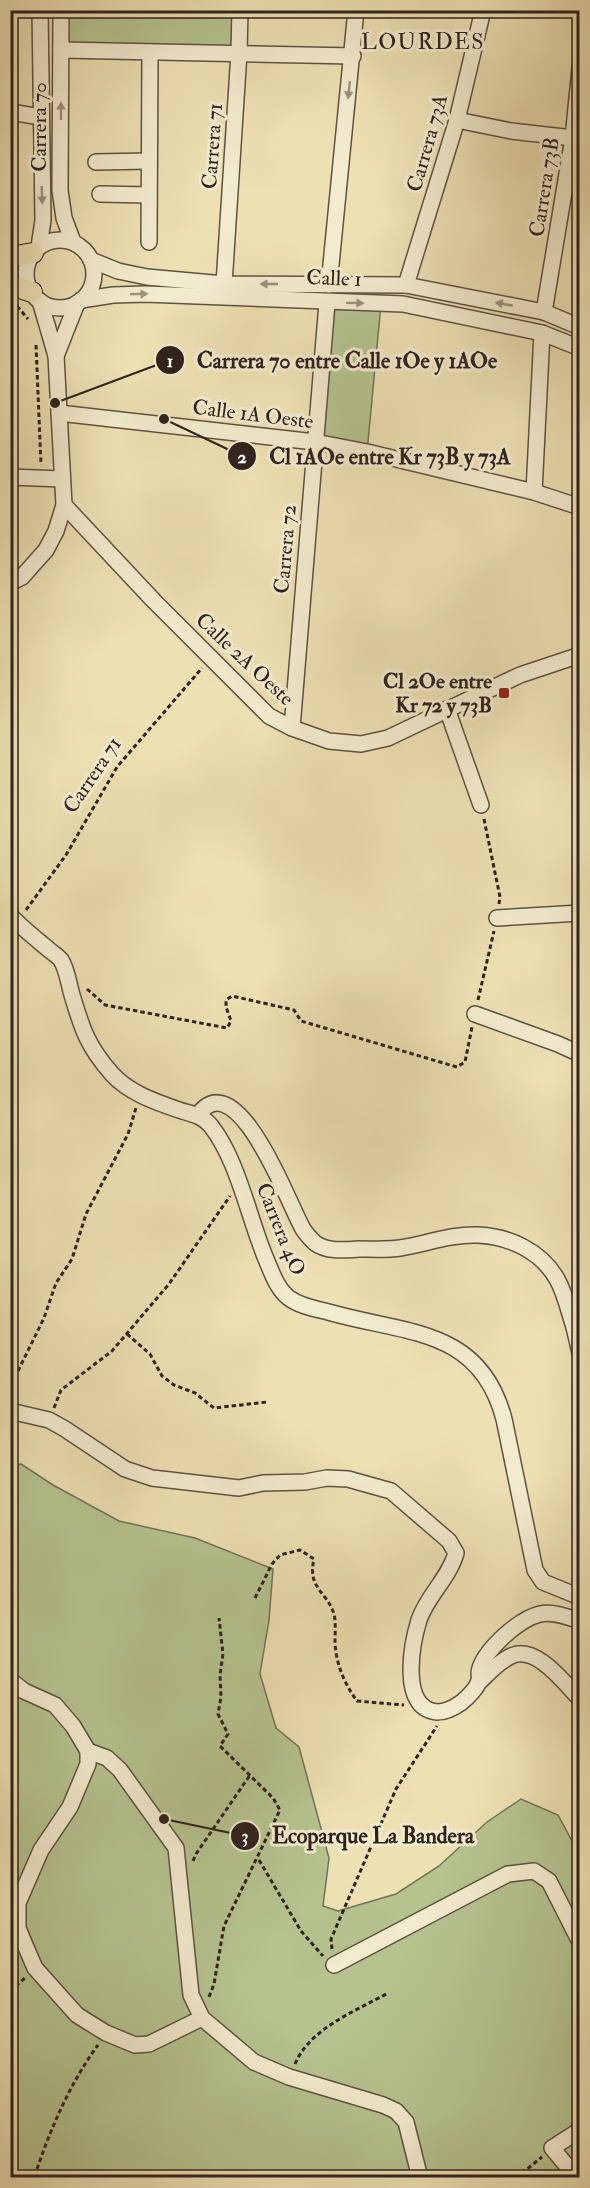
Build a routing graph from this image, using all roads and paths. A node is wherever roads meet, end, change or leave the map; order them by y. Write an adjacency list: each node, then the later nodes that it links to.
1 (40, 10): 12 (street, Carrera 70)
2 (61, 10): 6 (street, Carrera 70)
3 (240, 10): 8 (street, Carrera 71)
4 (356, 10): 9 (street)
5 (483, 10): 13 (street, Carrera 73A)
6 (61, 50): 7 (street); 20 (street, Carrera 70, one-way to 6)
7 (150, 52): 8 (street); 15 (street)
8 (239, 53): 9 (street); 24 (street, Carrera 71)
9 (353, 56): 25 (street, one-way to 25)
10 (579, 76): 14 (street, Carrera 73B)
11 (10, 112): 12 (street)
12 (41, 117): 21 (street, Carrera 70, one-way to 21)
13 (457, 120): 14 (street); 26 (street, Carrera 73A)
14 (573, 138): 31 (street, Carrera 73B)
15 (149, 161): 16 (street); 18 (street)
16 (96, 162)
17 (100, 194): 18 (street)
18 (149, 195): 19 (street)
19 (149, 242)
20 (73, 243): 21 (street); 23 (street)
21 (36, 250): 22 (main road); 28 (street)
22 (10, 257)
23 (91, 260): 24 (street, Calle 1); 29 (street)
24 (224, 284): 25 (street, Calle 1, one-way to 24)
25 (329, 285): 26 (street, Calle 1)
26 (406, 285): 31 (street, Calle 1, one-way to 26)
27 (13, 294): 28 (main road); 32 (path)
28 (36, 296): 29 (street); 37 (street)
29 (79, 301): 30 (street, Calle 1, one-way to 30); 37 (street)
30 (327, 303): 34 (street, Calle 1, one-way to 34); 39 (street, Carrera 72)
31 (544, 312): 33 (street, Calle 1)
32 (31, 326)
33 (579, 327)
34 (542, 333): 36 (street, Calle 1); 43 (street)
35 (36, 344): 41 (path)
36 (579, 348)
37 (56, 356): 38 (street)
38 (59, 413): 39 (street, Calle 1A Oeste); 42 (street)
39 (315, 442): 43 (street, Calle 1A Oeste); 50 (street, Carrera 72)
40 (10, 477): 41 (street)
41 (42, 478): 42 (street)
42 (62, 479): 44 (street)
43 (534, 492): 45 (street, Calle 1A Oeste)
44 (63, 501): 46 (street); 48 (street, Calle 2A Oeste)
45 (579, 507)
46 (10, 584)
47 (579, 655): 49 (street, Calle 2A Oeste)
48 (211, 658): 50 (street, Calle 2A Oeste); 54 (path, Carrera 71)
49 (447, 709): 50 (street, Calle 2A Oeste); 51 (street)
50 (292, 728)
51 (481, 805): 53 (path)
52 (579, 913): 53 (street)
53 (497, 918): 56 (path)
54 (14, 919): 58 (street, Carrera 4O)
55 (82, 981): 56 (path)
56 (475, 1014): 57 (street)
57 (579, 1054)
58 (141, 1095): 59 (street, Carrera 4O); 64 (path)
59 (198, 1115): 60 (street, Carrera 4O); 61 (street)
60 (239, 1183): 62 (path); 68 (street, Carrera 4O)
61 (577, 1327): 63 (street)
62 (126, 1334): 65 (path); 67 (path)
63 (579, 1353)
64 (10, 1392)
65 (267, 1402)
66 (10, 1411): 67 (street)
67 (49, 1420): 75 (street)
68 (579, 1597)
69 (255, 1598): 75 (path)
70 (219, 1618): 78 (path)
71 (579, 1622): 73 (street)
72 (10, 1680): 77 (street)
73 (478, 1683): 74 (street); 76 (street)
74 (579, 1699)
75 (424, 1707): 76 (street)
76 (446, 1712): 82 (path)
77 (88, 1751): 83 (street); 86 (street)
78 (250, 1775): 79 (path); 80 (path)
79 (258, 1859): 82 (path); 86 (path)
80 (193, 1863)
81 (579, 1942): 82 (street)
82 (334, 1965)
83 (35, 1968): 84 (path); 87 (street)
84 (10, 1991)
85 (388, 1993): 88 (path)
86 (202, 2018): 87 (street); 88 (street)
87 (106, 2033): 91 (path)
88 (289, 2077): 92 (street)
89 (579, 2130): 90 (street)
90 (552, 2148): 93 (path); 94 (street)
91 (37, 2169)
92 (420, 2178)
93 (516, 2178)
94 (577, 2178)

